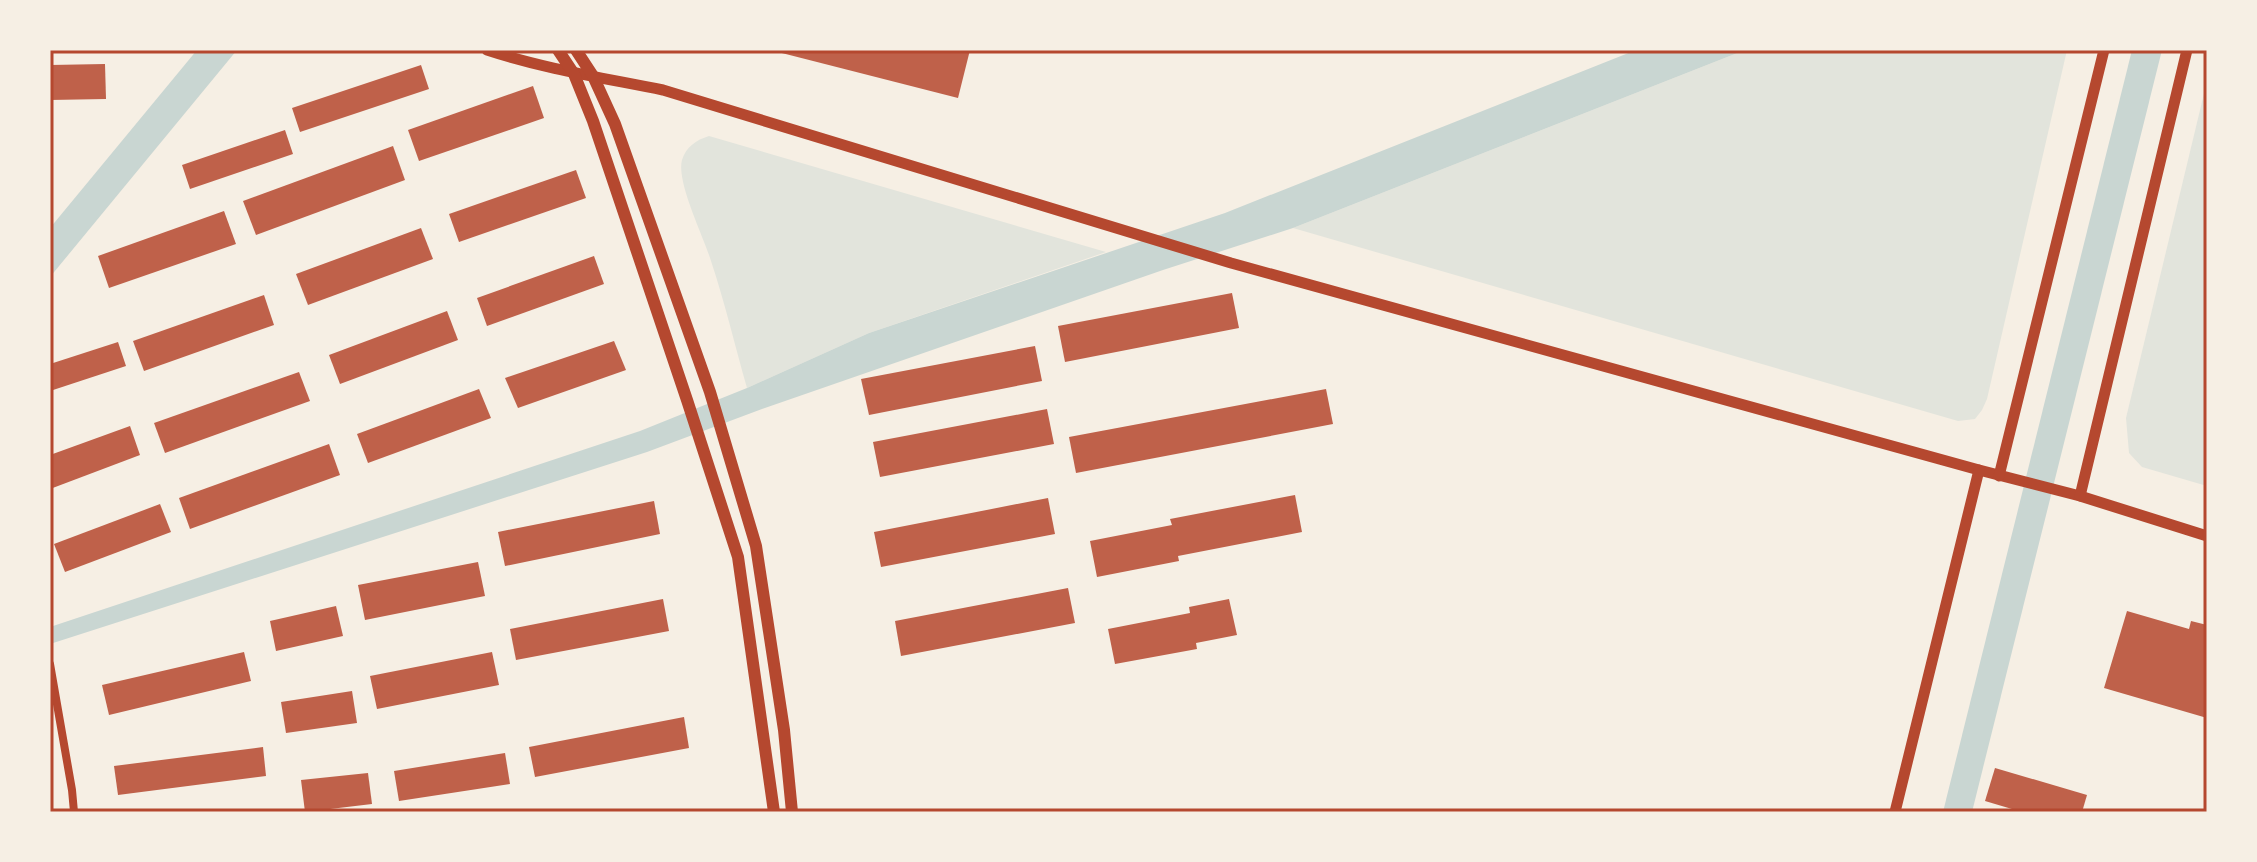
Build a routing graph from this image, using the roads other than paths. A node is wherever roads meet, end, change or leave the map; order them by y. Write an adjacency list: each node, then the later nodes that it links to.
1 (487, 50): 6 (street)
2 (558, 50): 6 (main road)
3 (576, 50): 7 (main road)
4 (2104, 50): 9 (street)
5 (2187, 50): 10 (street)
6 (574, 74): 7 (street); 14 (main road)
7 (593, 76): 8 (street); 15 (main road)
8 (1979, 470): 9 (street); 16 (street)
9 (2004, 477): 10 (street)
10 (2080, 496): 11 (street)
11 (2207, 536)
12 (50, 664): 13 (street)
13 (74, 812)
14 (774, 812)
15 (792, 812)
16 (1895, 812)

